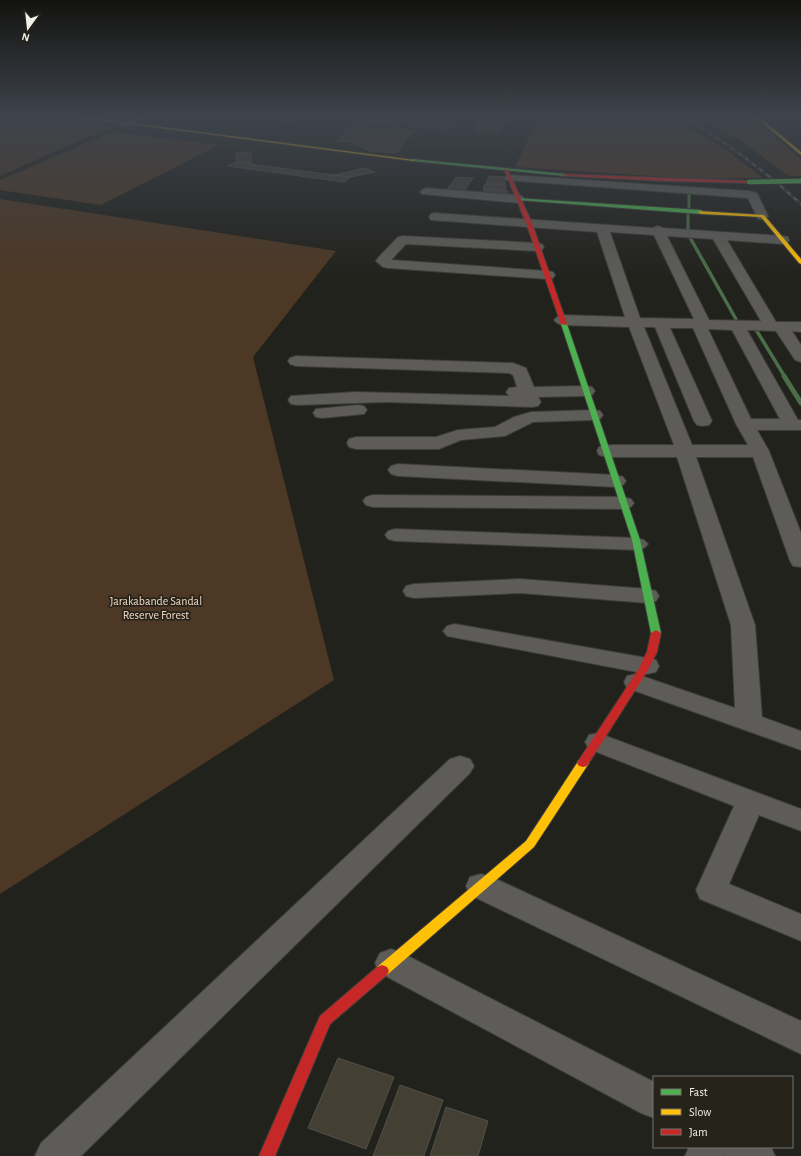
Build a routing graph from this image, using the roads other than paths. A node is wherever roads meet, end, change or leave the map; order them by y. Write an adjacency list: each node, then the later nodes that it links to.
1 (481, 170): 2 (main road)
2 (508, 174): 3 (main road, bridge); 5 (main road); 7 (street)
3 (801, 181)
4 (426, 192): 5 (street)
5 (518, 199): 7 (main road); 8 (main road)
6 (435, 216): 8 (street)
7 (762, 216): 12 (main road)
8 (529, 223): 9 (street); 13 (main road)
9 (602, 227): 10 (street); 17 (street)
10 (658, 230): 11 (street); 19 (street)
11 (717, 235): 12 (street); 21 (street)
12 (783, 240): 14 (main road)
13 (537, 247): 15 (main road); 15 (street)
14 (801, 262)
15 (548, 275): 16 (main road)
16 (562, 320): 17 (street); 25 (main road)
17 (634, 321): 18 (street); 35 (street)
18 (660, 322): 19 (street); 31 (street)
19 (701, 323): 20 (street); 32 (street)
20 (737, 325): 21 (street); 33 (street)
21 (776, 326): 22 (street); 23 (street)
22 (801, 327)
23 (801, 357)
24 (296, 361): 26 (street)
25 (586, 391): 26 (street); 29 (main road)
26 (529, 392): 27 (street)
27 (296, 394)
28 (322, 413): 30 (street)
29 (594, 415): 30 (street); 37 (main road)
30 (531, 417): 34 (street)
31 (703, 421)
32 (745, 424): 33 (street); 36 (street)
33 (797, 425)
34 (356, 443)
35 (685, 451): 36 (street); 37 (street); 49 (street)
36 (760, 451): 44 (street)
37 (606, 452): 39 (main road)
38 (398, 470): 39 (street)
39 (616, 481): 41 (main road)
40 (373, 501): 41 (street)
41 (624, 503): 43 (main road)
42 (395, 535): 43 (street)
43 (637, 544): 46 (main road)
44 (801, 561)
45 (414, 591): 46 (street)
46 (648, 596): 48 (main road)
47 (455, 631): 48 (street)
48 (642, 674): 49 (street); 50 (main road)
49 (749, 723): 51 (street)
50 (598, 742): 53 (street); 55 (main road)
51 (801, 742)
52 (460, 766): 62 (street)
53 (751, 800): 54 (street); 56 (street)
54 (801, 820)
55 (481, 886): 57 (main road); 58 (street)
56 (801, 928)
57 (391, 964): 59 (street); 61 (main road)
58 (801, 1038)
59 (653, 1100)
60 (741, 1148): 63 (street)
61 (275, 1153)
62 (54, 1156)
63 (756, 1156)

